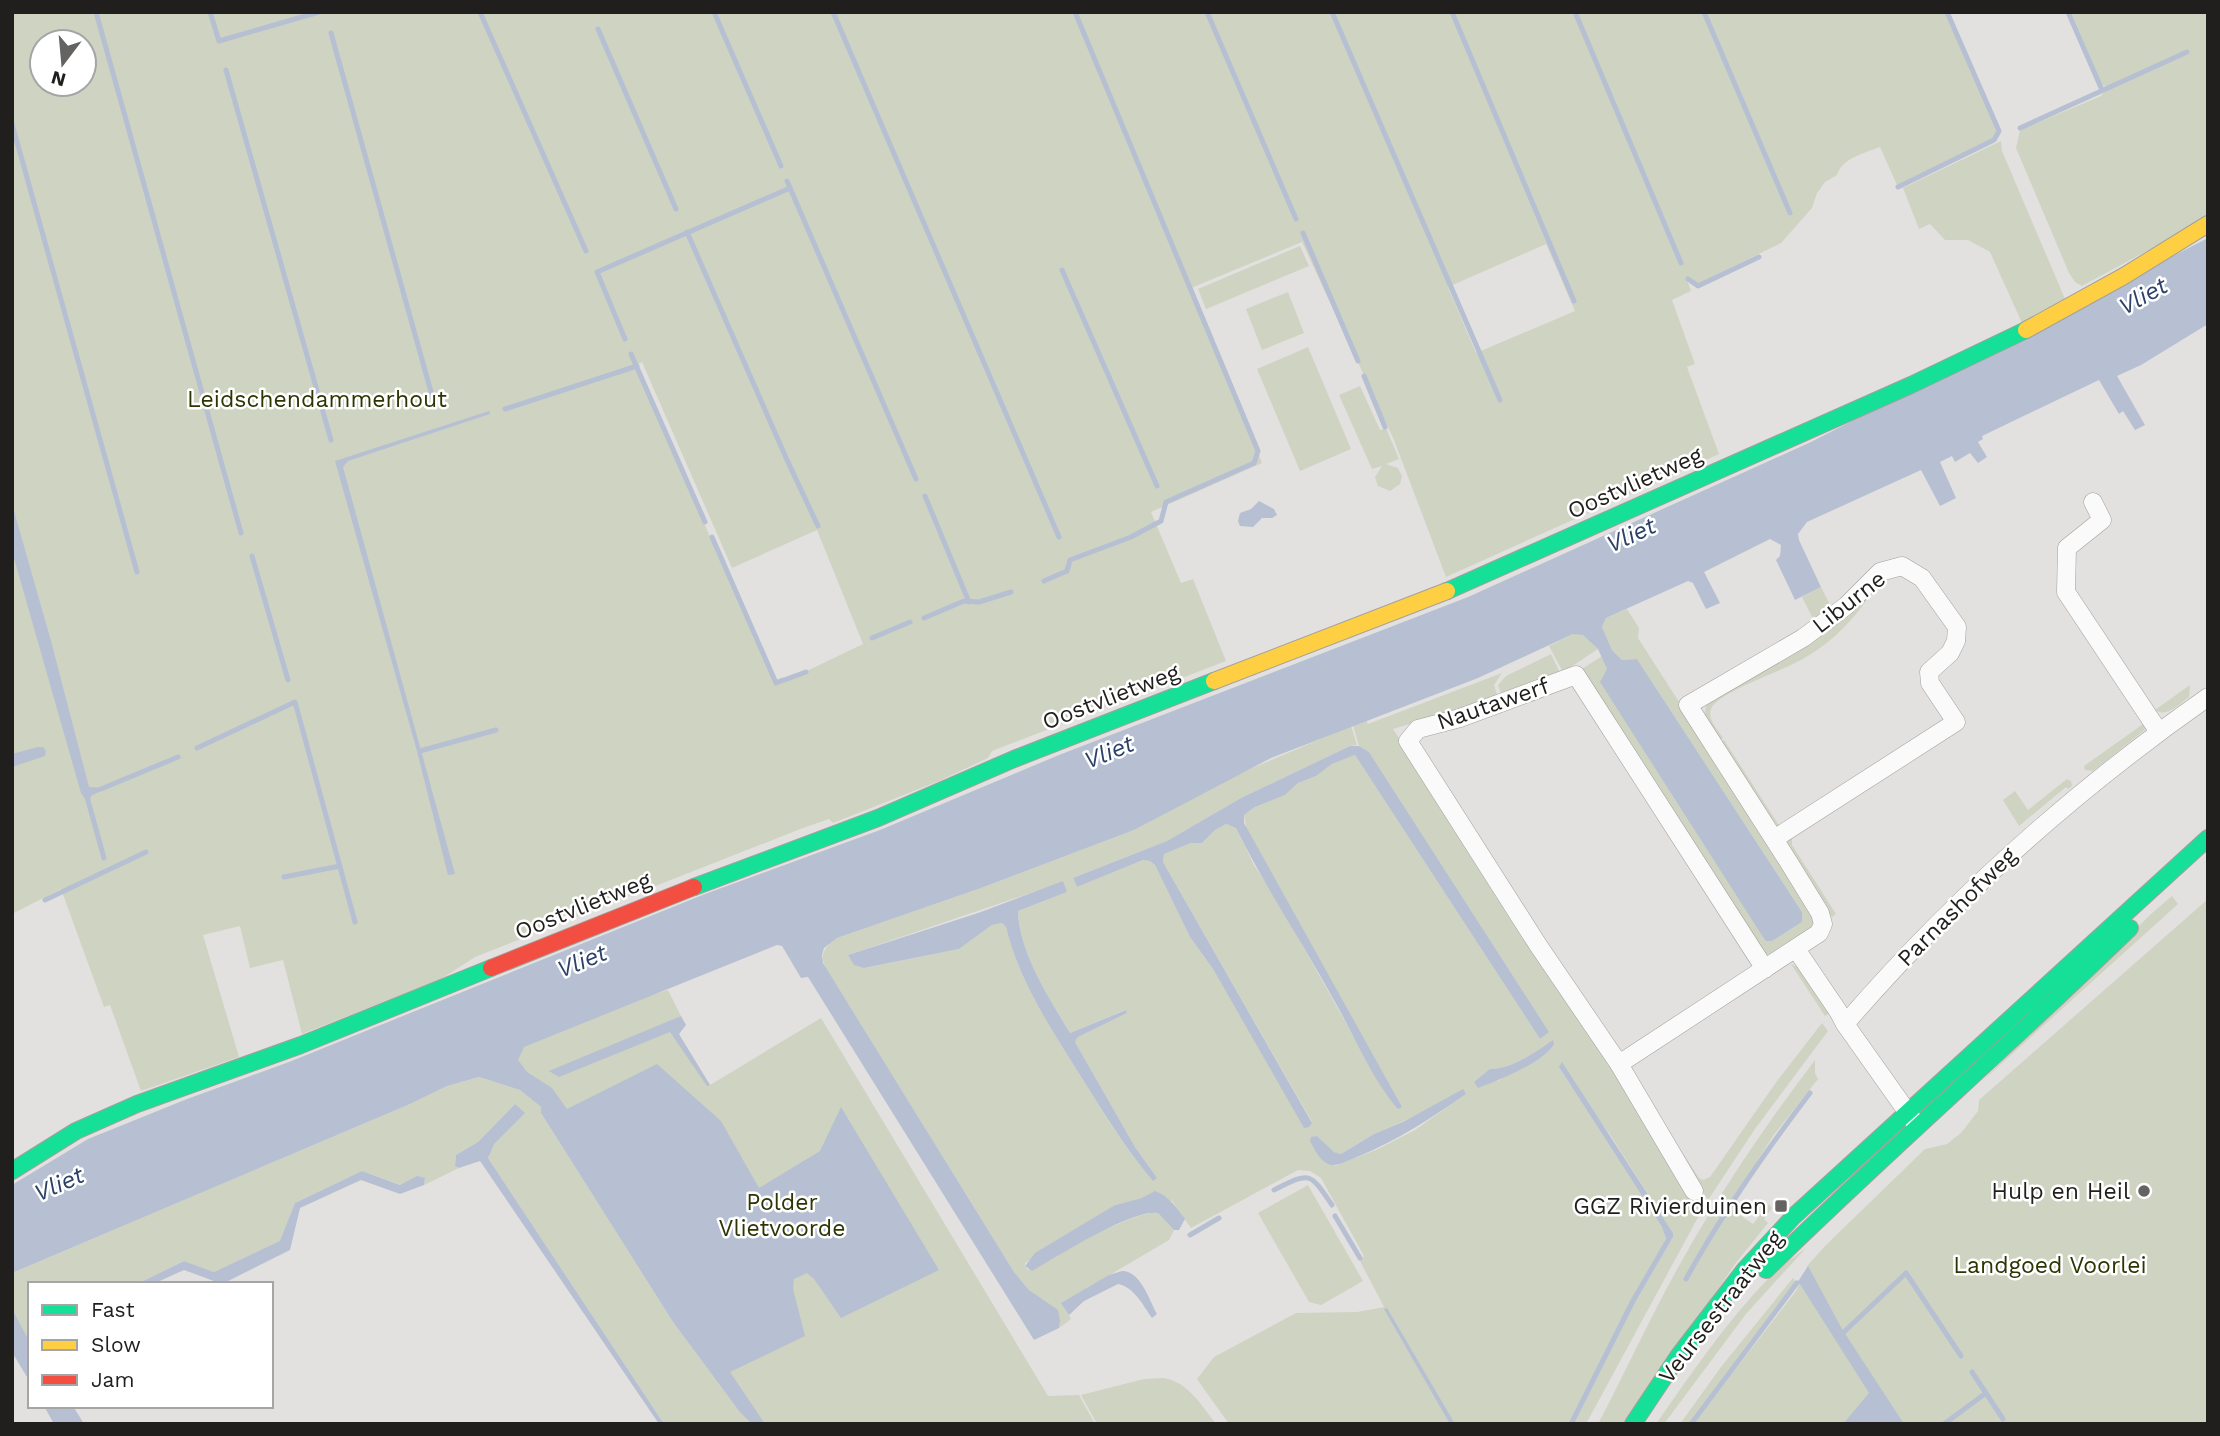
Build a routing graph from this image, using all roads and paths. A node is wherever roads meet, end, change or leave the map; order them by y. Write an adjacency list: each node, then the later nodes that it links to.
1 (2208, 224): 14 (street, Oostvlietweg)
2 (2093, 502): 4 (street)
3 (2208, 697): 4 (street, Parnashofweg)
4 (2160, 732): 10 (street, Parnashofweg)
5 (2208, 838): 12 (street, Veursestraatweg)
6 (1774, 839): 6 (street, Liburne); 8 (street, Liburne)
7 (2208, 853): 13 (street, Veursestraatweg)
8 (1796, 948): 9 (street); 10 (street)
9 (1765, 969): 11 (street); 11 (street, Nautawerf)
10 (1844, 1024): 12 (street)
11 (1619, 1063): 15 (street, Nautawerf)
12 (1907, 1110): 13 (street); 16 (street, Veursestraatweg)
13 (1919, 1128): 17 (street, Veursestraatweg)
14 (12, 1171)
15 (1694, 1191)
16 (1633, 1424)
17 (1649, 1424)

